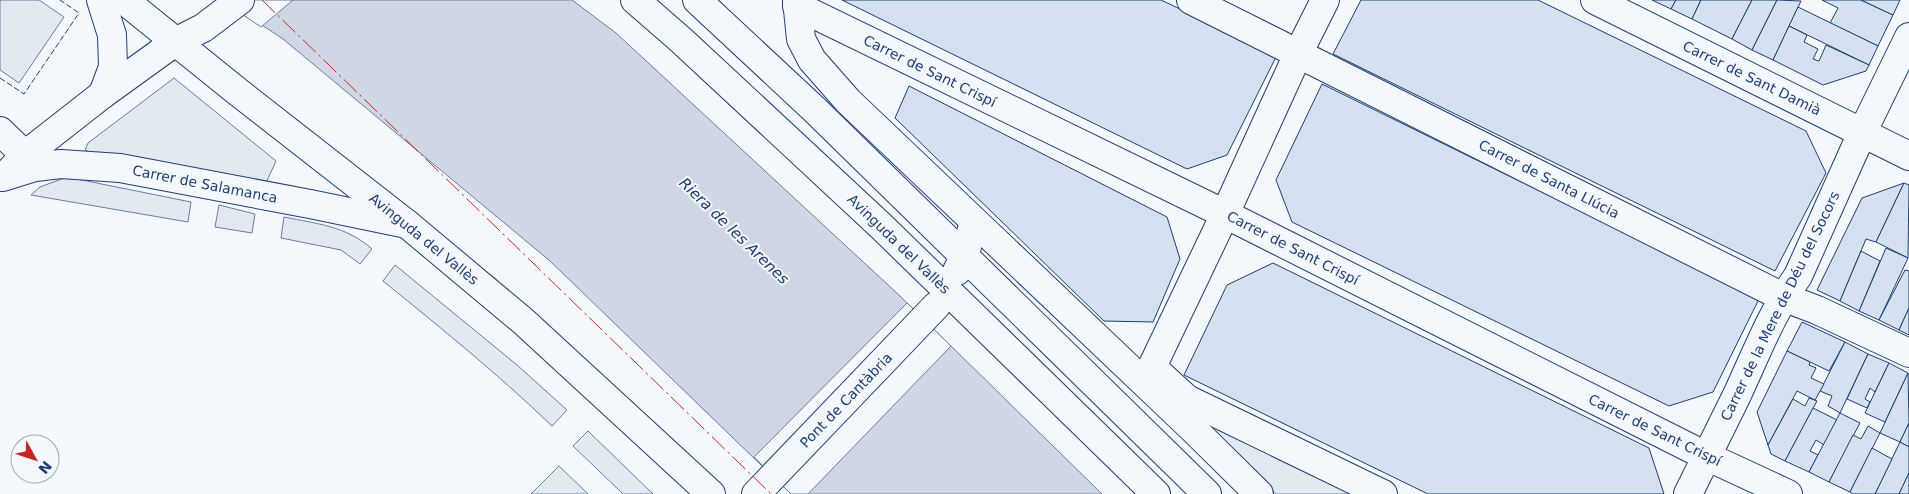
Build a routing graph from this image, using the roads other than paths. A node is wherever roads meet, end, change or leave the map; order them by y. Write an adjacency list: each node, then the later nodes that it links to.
1 (100, 0): 13 (street)
2 (124, 0): 11 (street, Avinguda del Vallès)
3 (635, 0): 24 (street, Avinguda del Vallès)
4 (697, 0): 22 (street)
5 (1191, 0): 12 (street, Carrer de Santa Llúcia)
6 (1325, 0): 12 (street)
7 (1595, 0): 15 (street, Carrer de Sant Damià)
8 (797, 3): 19 (street, Carrer de Sant Crispí); 20 (street)
9 (231, 7): 11 (street, Carrer de Salamanca)
10 (1909, 37): 15 (street, Carrer de la Mere de Déu del Socors)
11 (175, 42): 13 (street, Carrer de Salamanca); 21 (street, Avinguda del Vallès)
12 (1298, 54): 19 (street); 23 (street, Carrer de Santa Llúcia)
13 (103, 94): 16 (street, Carrer de Salamanca)
14 (0, 131): 16 (street)
15 (1862, 132): 17 (street, Carrer de Sant Damià); 23 (street, Carrer de la Mere de Déu del Socors)
16 (25, 155): 18 (street, Carrer de Salamanca)
17 (1909, 156)
18 (2, 178): 21 (street, Carrer de Salamanca)
19 (1225, 214): 26 (street, Carrer de Sant Crispí); 32 (street)
20 (974, 222): 22 (street, Pont de Cantàbria); 31 (street)
21 (407, 224): 28 (street, Avinguda del Vallès)
22 (964, 257): 24 (street, Pont de Cantàbria); 30 (street)
23 (1783, 297): 25 (street, Carrer de Santa Llúcia); 26 (street, Carrer de la Mere de Déu del Socors)
24 (942, 299): 27 (street, Pont de Cantàbria); 29 (street, Avinguda del Vallès)
25 (1909, 353)
26 (1706, 456): 33 (street, Carrer de la Mere de Déu del Socors); 34 (street, Carrer de Sant Crispí)
27 (764, 485)
28 (710, 494)
29 (1156, 494)
30 (1207, 494)
31 (1259, 494)
32 (1383, 494)
33 (1688, 494)
34 (1788, 494)

